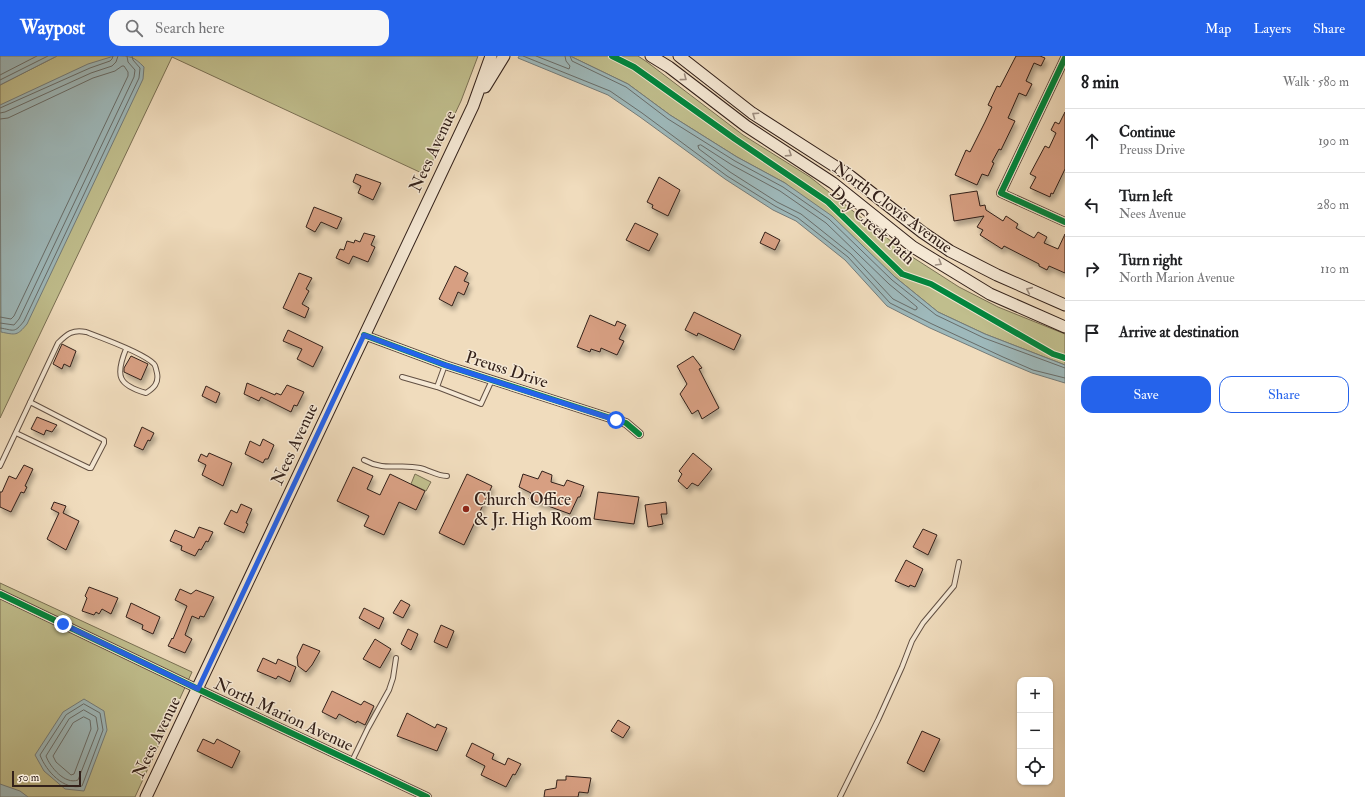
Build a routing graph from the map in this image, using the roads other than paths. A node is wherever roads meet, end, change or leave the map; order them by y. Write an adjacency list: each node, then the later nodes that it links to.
1 (491, 56): 6 (main road, Nees Avenue)
2 (504, 56): 6 (main road, Nees Avenue)
3 (651, 56): 9 (main road, North Clovis Avenue, one-way to 9)
4 (679, 56): 8 (main road, North Clovis Avenue, one-way to 4)
5 (1065, 58): 7 (street)
6 (473, 106): 10 (main road, Nees Avenue)
7 (1065, 222)
8 (1065, 305)
9 (1065, 327)
10 (364, 335): 12 (street, Preuss Drive); 25 (main road, Nees Avenue)
11 (126, 349): 11 (lane); 16 (lane)
12 (445, 365): 14 (street, Preuss Drive); 15 (lane)
13 (402, 377): 15 (lane)
14 (492, 380): 15 (lane); 18 (street, Preuss Drive)
15 (437, 387)
16 (30, 402): 17 (lane); 17 (lane)
17 (16, 433): 20 (lane)
18 (639, 434)
19 (364, 460): 21 (lane)
20 (0, 466)
21 (447, 476)
22 (959, 562): 29 (lane)
23 (0, 594): 25 (street, North Marion Avenue)
24 (396, 658): 26 (lane)
25 (198, 689): 26 (street, North Marion Avenue); 27 (main road, Nees Avenue)
26 (352, 762): 28 (street, North Marion Avenue)
27 (146, 797)
28 (427, 797)
29 (840, 797)

